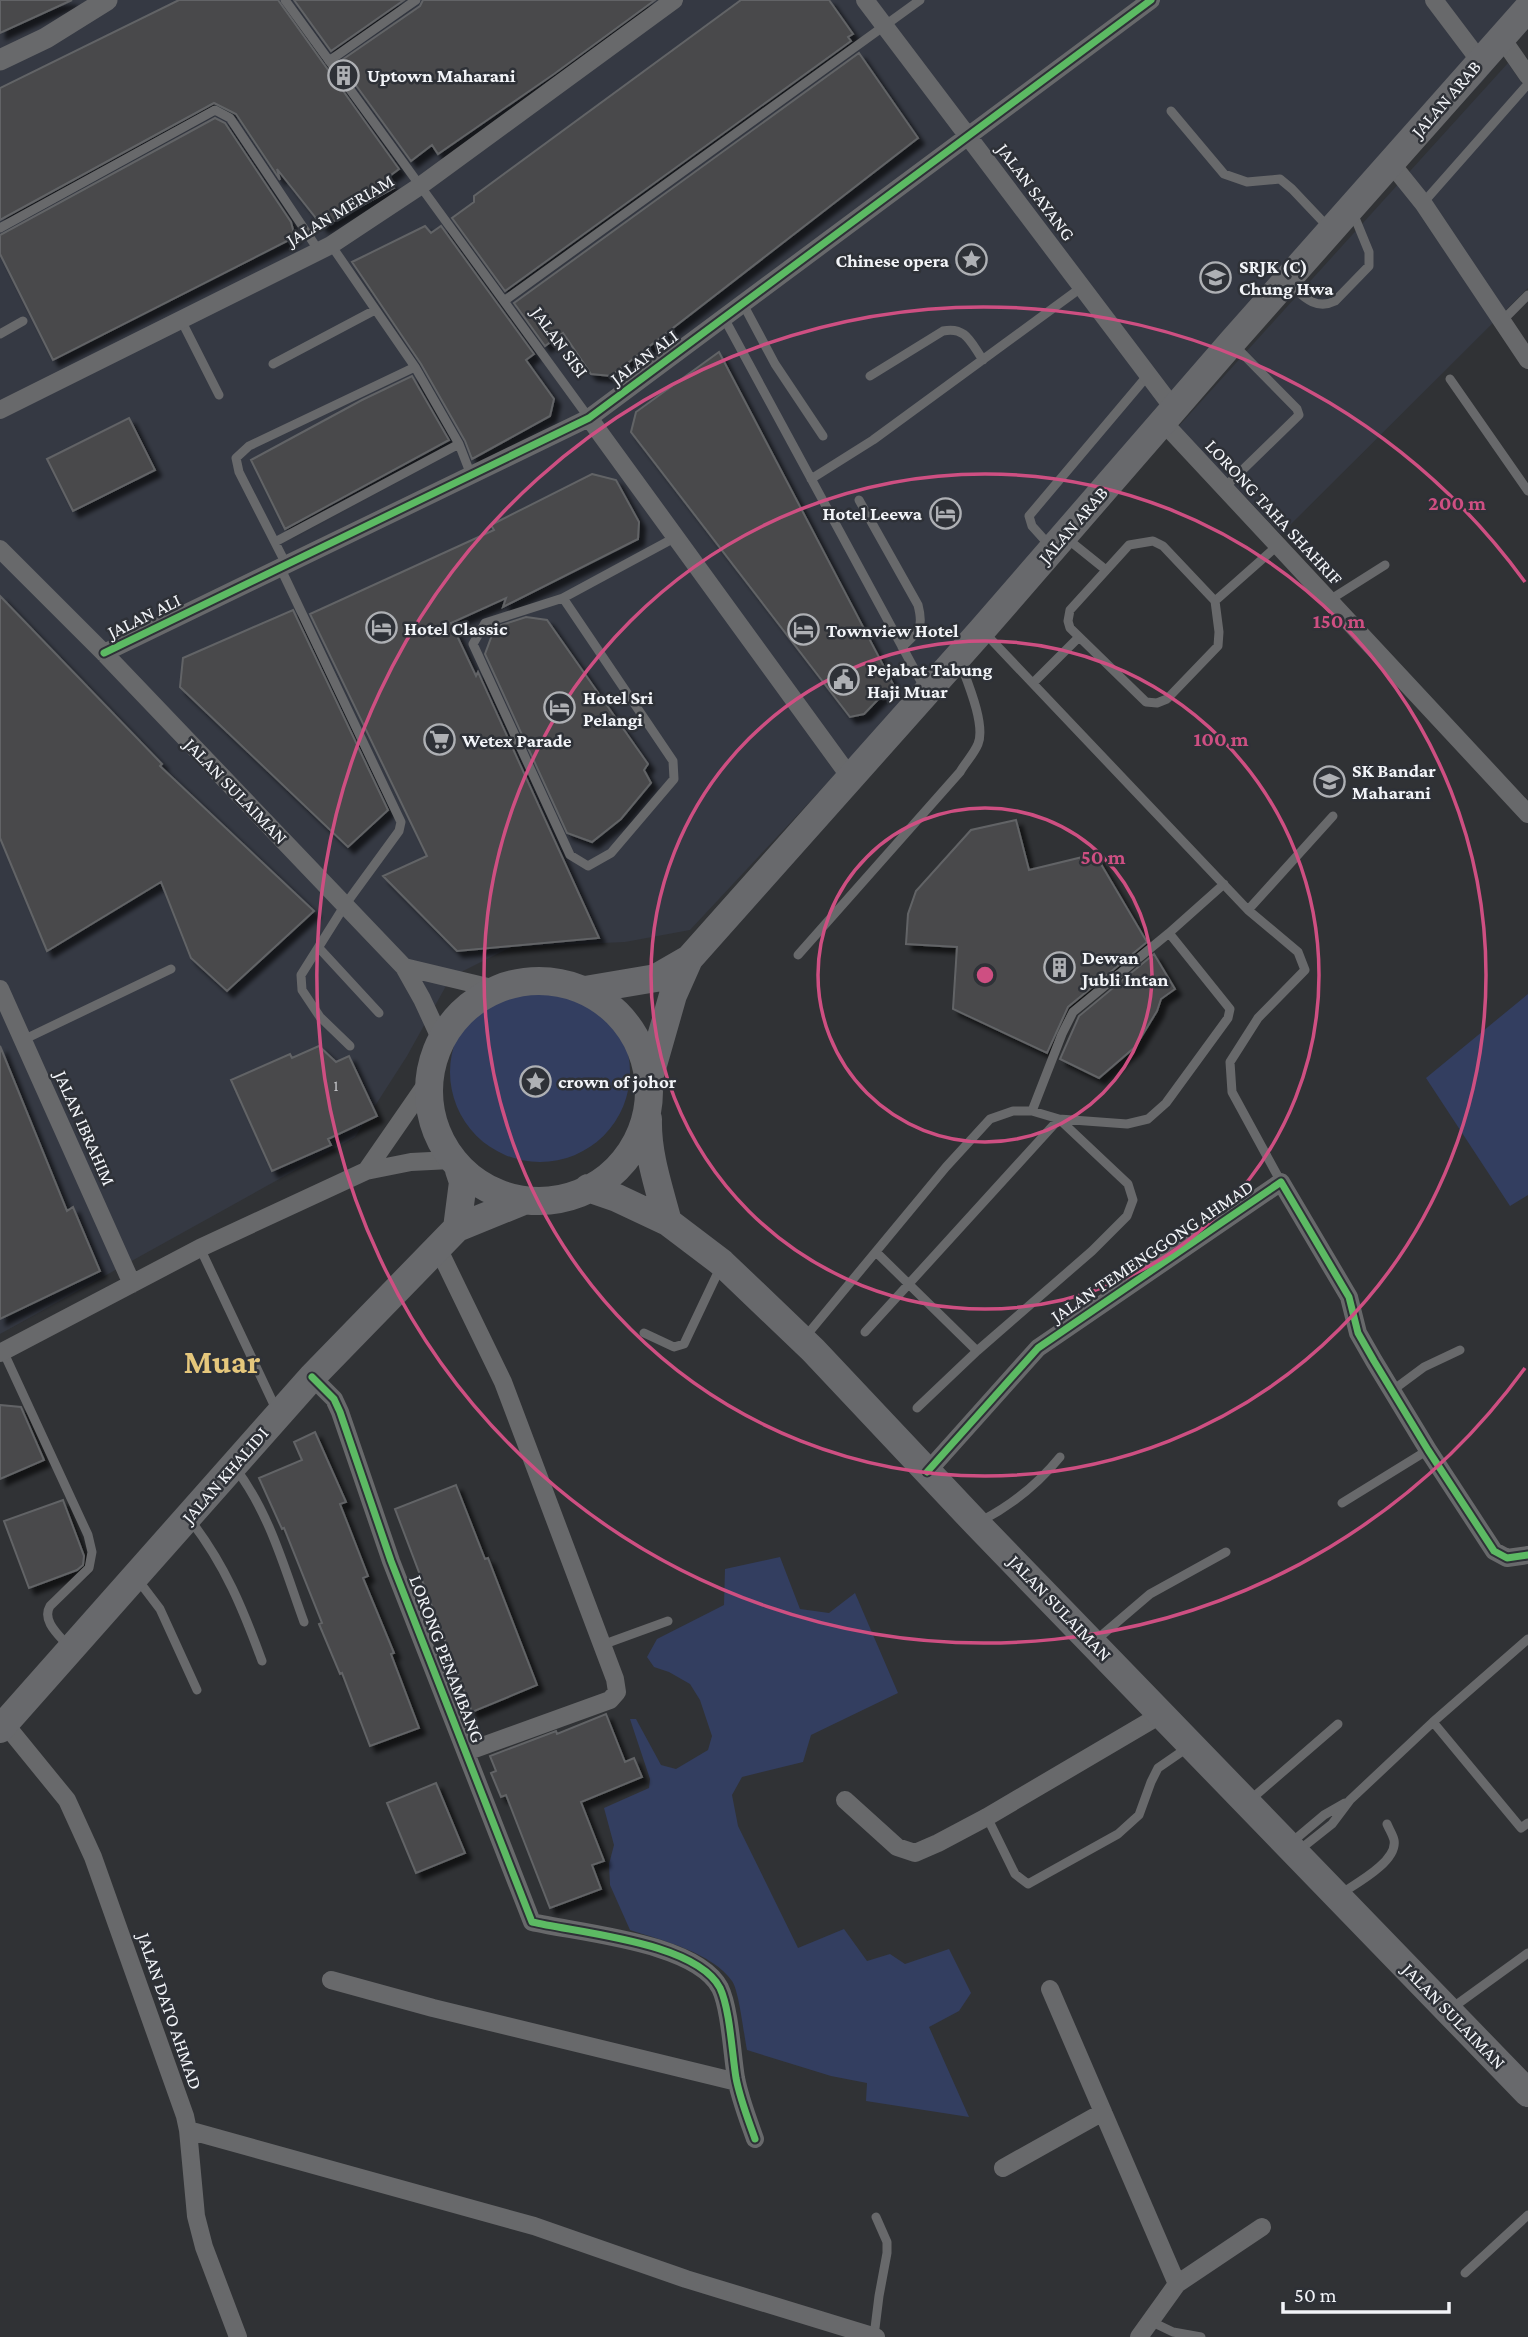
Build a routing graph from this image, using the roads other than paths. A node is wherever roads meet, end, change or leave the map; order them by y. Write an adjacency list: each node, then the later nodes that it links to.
1 (107, 0): 12 (street)
2 (285, 0): 13 (lane, JALAN SISI)
3 (415, 0): 13 (lane)
4 (865, 0): 10 (street, JALAN SAYANG)
5 (920, 0): 10 (lane)
6 (1151, 0): 18 (street, JALAN ALI)
7 (1434, 0): 14 (street)
8 (671, 1): 20 (street, JALAN MERIAM)
9 (1528, 8): 11 (main road, JALAN ARAB)
10 (884, 26): 18 (street, JALAN SAYANG); 29 (lane)
11 (1501, 37): 14 (main road, JALAN ARAB); 15 (street)
12 (0, 60)
13 (329, 61): 20 (lane, JALAN SISI)
14 (1480, 61): 19 (main road, JALAN ARAB)
15 (1528, 76)
16 (1528, 84): 21 (lane)
17 (1171, 111): 24 (lane)
18 (968, 137): 27 (street, JALAN SAYANG); 30 (street, JALAN ALI)
19 (1390, 162): 21 (street); 22 (main road, JALAN ARAB)
20 (420, 186): 25 (street, JALAN MERIAM); 29 (lane, JALAN SISI)
21 (1423, 204): 35 (street)
22 (1351, 208): 24 (main road, JALAN ARAB); 26 (lane)
23 (0, 228): 25 (lane)
24 (1331, 231): 26 (main road, JALAN ARAB)
25 (326, 248): 31 (lane); 32 (street, JALAN MERIAM)
26 (1286, 281): 37 (main road, JALAN ARAB)
27 (1082, 287): 38 (lane); 42 (street, JALAN SAYANG)
28 (1528, 295): 35 (lane)
29 (504, 301): 48 (lane, JALAN SISI)
30 (743, 304): 33 (street, JALAN ALI); 49 (lane)
31 (374, 310): 40 (lane); 41 (lane)
32 (180, 318): 45 (lane); 46 (street, JALAN MERIAM)
33 (724, 318): 48 (street, JALAN ALI); 52 (lane)
34 (23, 321): 36 (lane)
35 (1502, 321): 39 (street)
36 (0, 334)
37 (1232, 342): 47 (main road, JALAN ARAB); 53 (lane)
38 (983, 360): 43 (lane); 52 (lane)
39 (1528, 360)
40 (273, 364)
41 (415, 367): 50 (lane); 57 (lane)
42 (1148, 375): 47 (street, JALAN SAYANG); 58 (lane)
43 (870, 376)
44 (1450, 379): 54 (lane)
45 (219, 394)
46 (0, 410)
47 (1168, 415): 53 (street, LORONG TAHA SHAHRIF); 58 (main road, JALAN ARAB)
48 (589, 418): 51 (street, JALAN ALI); 56 (street, JALAN SISI)
49 (823, 436)
50 (458, 444): 51 (lane); 57 (lane)
51 (471, 475): 62 (street, JALAN ALI)
52 (811, 479): 69 (lane)
53 (1224, 488): 59 (street, LORONG TAHA SHAHRIF)
54 (1528, 491)
55 (859, 500): 69 (lane)
56 (676, 537): 64 (lane); 74 (street, JALAN SISI)
57 (275, 542): 62 (lane)
58 (1058, 542): 63 (lane); 67 (main road, JALAN ARAB)
59 (1278, 546): 65 (lane); 66 (street, LORONG TAHA SHAHRIF)
60 (0, 549): 70 (street, JALAN SULAIMAN)
61 (1385, 565): 66 (lane)
62 (283, 566): 70 (street, JALAN ALI); 78 (lane)
63 (1106, 570): 65 (lane); 68 (lane)
64 (563, 598): 64 (lane)
65 (1215, 601): 68 (lane)
66 (1328, 601): 75 (street, LORONG TAHA SHAHRIF)
67 (982, 630): 71 (main road, JALAN ARAB); 72 (lane)
68 (1079, 637): 72 (lane)
69 (902, 647): 73 (lane)
70 (104, 653): 78 (street, JALAN SULAIMAN)
71 (958, 657): 73 (main road, JALAN ARAB); 82 (lane)
72 (1033, 683): 77 (lane)
73 (927, 692): 74 (main road, JALAN ARAB)
74 (850, 776): 83 (main road, JALAN ARAB)
75 (1528, 814)
76 (1333, 816): 79 (lane)
77 (1224, 884): 79 (lane); 80 (lane)
78 (345, 905): 81 (lane); 84 (street, JALAN SULAIMAN)
79 (1248, 910): 100 (lane)
80 (1169, 933): 96 (lane); 97 (lane)
81 (320, 948): 89 (lane); 92 (lane)
82 (798, 955)
83 (689, 960): 88 (main road, JALAN ARAB); 93 (main road)
84 (404, 967): 87 (street); 91 (street, JALAN SULAIMAN)
85 (171, 970): 90 (lane)
86 (0, 989): 90 (street, JALAN IBRAHIM)
87 (496, 989): 88 (main road); 91 (main road)
88 (585, 990): 93 (main road)
89 (379, 1013)
90 (23, 1040): 108 (street, JALAN IBRAHIM)
91 (441, 1040): 94 (main road)
92 (350, 1045)
93 (651, 1072): 95 (main road)
94 (429, 1080): 98 (main road); 99 (street)
95 (649, 1102): 101 (main road); 103 (main road)
96 (1032, 1111): 97 (lane); 106 (lane)
97 (1059, 1119): 109 (lane); 115 (lane)
98 (455, 1165): 99 (street); 102 (main road); 104 (main road)
99 (366, 1171): 105 (street)
100 (1281, 1182): 117 (street, JALAN TEMENGGONG AHMAD); 123 (street, JALAN TEMENGGONG AHMAD)
101 (588, 1188): 102 (main road); 103 (main road, JALAN SULAIMAN)
102 (521, 1202): 104 (main road)
103 (668, 1222): 107 (main road, JALAN SULAIMAN)
104 (447, 1238): 116 (main road, JALAN KHALIDI); 134 (street, LORONG PENAMBANG)
105 (200, 1248): 108 (street); 119 (lane)
106 (876, 1252): 109 (lane); 112 (lane)
107 (722, 1263): 111 (lane); 112 (main road, JALAN SULAIMAN)
108 (132, 1284): 114 (street)
109 (909, 1284): 110 (lane); 115 (lane)
110 (865, 1332)
111 (644, 1333)
112 (803, 1340): 123 (main road, JALAN SULAIMAN)
113 (1460, 1350): 117 (lane)
114 (1, 1352): 135 (lane)
115 (977, 1352): 118 (lane)
116 (312, 1377): 119 (main road, JALAN KHALIDI); 143 (street, LORONG PENAMBANG)
117 (1393, 1390): 120 (street, JALAN TEMENGGONG AHMAD)
118 (917, 1408)
119 (279, 1413): 122 (main road, JALAN KHALIDI)
120 (1428, 1450): 124 (lane); 128 (street, JALAN TEMENGGONG AHMAD)
121 (1060, 1457): 126 (lane)
122 (233, 1465): 125 (main road, JALAN KHALIDI); 131 (lane)
123 (927, 1472): 126 (main road, JALAN SULAIMAN)
124 (1342, 1503)
125 (188, 1517): 129 (main road, JALAN KHALIDI); 136 (lane)
126 (977, 1524): 133 (main road, JALAN SULAIMAN)
127 (1227, 1552): 133 (lane)
128 (1528, 1555)
129 (135, 1576): 135 (main road, JALAN KHALIDI); 137 (lane)
130 (668, 1621): 134 (lane)
131 (304, 1622)
132 (1528, 1639): 139 (lane)
133 (1093, 1642): 138 (main road, JALAN SULAIMAN)
134 (602, 1645): 143 (street, LORONG PENAMBANG)
135 (70, 1649): 141 (main road, JALAN KHALIDI)
136 (262, 1661)
137 (197, 1690)
138 (1162, 1714): 142 (main road, JALAN SULAIMAN); 146 (street)
139 (1433, 1722): 147 (lane); 149 (lane)
140 (1338, 1724): 145 (lane)
141 (2, 1726): 158 (street, JALAN DATO AHMAD)
142 (1191, 1745): 145 (main road, JALAN SULAIMAN); 146 (lane)
143 (466, 1752): 155 (street, LORONG PENAMBANG)
144 (845, 1800): 146 (street)
145 (1248, 1802): 149 (main road, JALAN SULAIMAN)
146 (987, 1817)
147 (1528, 1823)
148 (1387, 1824): 150 (lane)
149 (1291, 1849): 150 (main road, JALAN SULAIMAN)
150 (1338, 1896): 154 (main road, JALAN SULAIMAN)
151 (1528, 1953): 154 (lane)
152 (331, 1980): 155 (street)
153 (1050, 1989): 157 (street)
154 (1448, 2011): 156 (main road, JALAN SULAIMAN)
155 (737, 2082): 159 (street)
156 (1528, 2093)
157 (1103, 2112): 160 (street); 165 (street)
158 (188, 2130): 167 (street, JALAN DATO AHMAD); 168 (street)
159 (755, 2139)
160 (1003, 2168)
161 (1528, 2215): 164 (lane)
162 (876, 2217): 168 (lane)
163 (1262, 2227): 165 (street)
164 (1465, 2273)
165 (1177, 2284): 166 (street)
166 (1150, 2321): 169 (street); 170 (lane)
167 (238, 2337)
168 (875, 2337)
169 (1139, 2337)
170 (1201, 2337)

